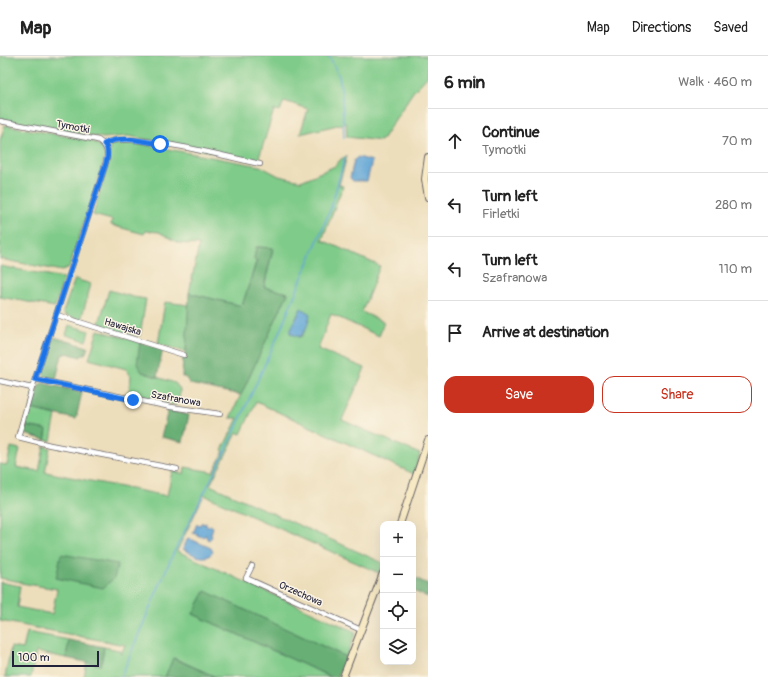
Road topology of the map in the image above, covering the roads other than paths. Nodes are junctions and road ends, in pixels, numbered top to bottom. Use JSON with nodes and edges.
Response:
{"nodes":[{"id":1,"x":0,"y":121,"type":"edge"},
{"id":2,"x":104,"y":144,"type":"junction"},
{"id":3,"x":428,"y":157,"type":"edge"},
{"id":4,"x":260,"y":164,"type":"dead end"},
{"id":5,"x":427,"y":179,"type":"edge"},
{"id":6,"x":428,"y":197,"type":"edge"},
{"id":7,"x":57,"y":314,"type":"junction"},
{"id":8,"x":184,"y":355,"type":"dead end"},
{"id":9,"x":35,"y":379,"type":"junction"},
{"id":10,"x":0,"y":382,"type":"edge"},
{"id":11,"x":32,"y":388,"type":"junction"},
{"id":12,"x":220,"y":414,"type":"dead end"},
{"id":13,"x":428,"y":440,"type":"edge"},
{"id":14,"x":177,"y":469,"type":"dead end"},
{"id":15,"x":401,"y":521,"type":"edge"},
{"id":16,"x":252,"y":566,"type":"dead end"},
{"id":17,"x":380,"y":582,"type":"edge"},
{"id":18,"x":361,"y":630,"type":"junction"},
{"id":19,"x":343,"y":677,"type":"edge"}],
"edges":[{"from":1,"to":2,"type":"street","name":"Tymotki"},
{"from":2,"to":4,"type":"street"},
{"from":2,"to":7,"type":"street"},
{"from":3,"to":5,"type":"street"},
{"from":5,"to":6,"type":"street"},
{"from":7,"to":8,"type":"street","name":"Hawajska"},
{"from":7,"to":9,"type":"street"},
{"from":9,"to":11,"type":"street"},
{"from":9,"to":12,"type":"street","name":"Szafranowa"},
{"from":10,"to":11,"type":"street"},
{"from":11,"to":14,"type":"street"},
{"from":13,"to":15,"type":"street"},
{"from":16,"to":18,"type":"street","name":"Orzechowa"},
{"from":17,"to":18,"type":"street"},
{"from":18,"to":19,"type":"street"}]}
